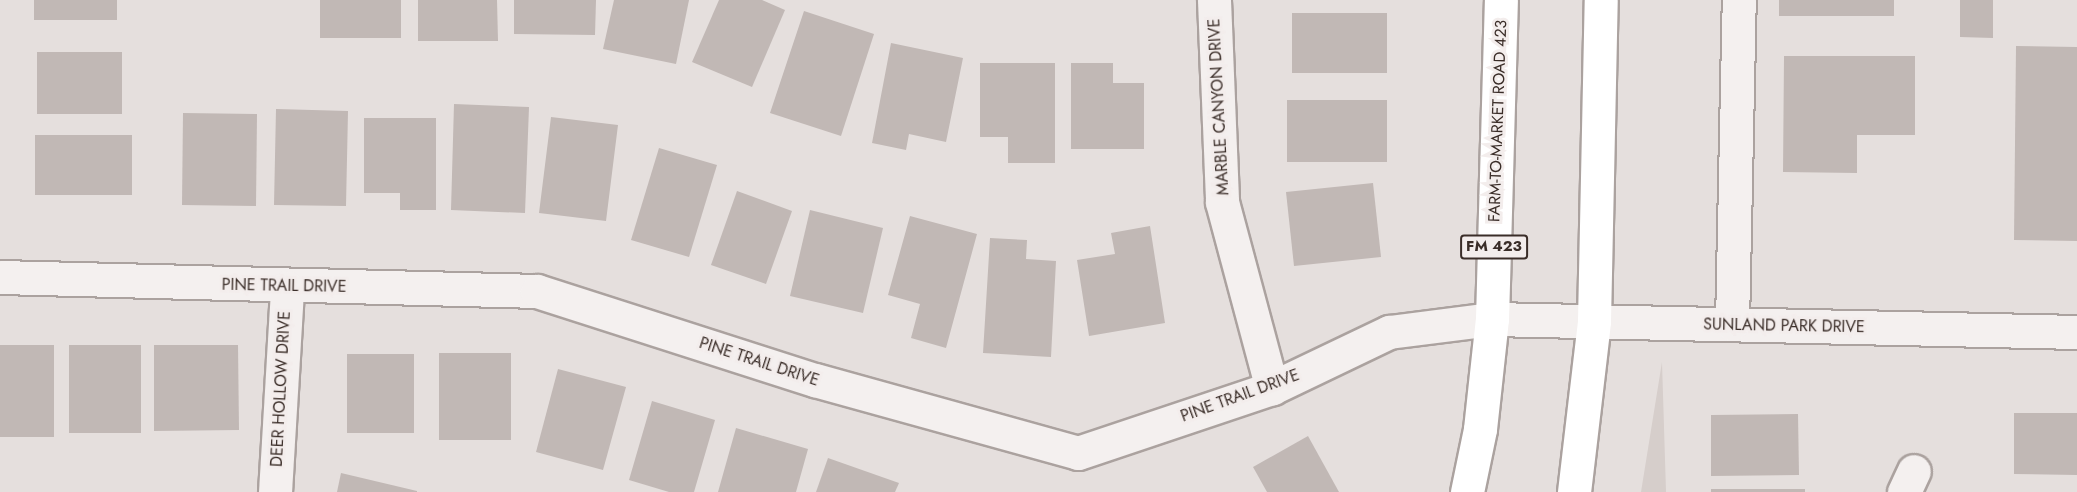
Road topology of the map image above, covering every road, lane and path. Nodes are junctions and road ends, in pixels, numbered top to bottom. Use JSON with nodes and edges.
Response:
{"nodes":[{"id":1,"x":1214,"y":0,"type":"edge"},
{"id":2,"x":1501,"y":0,"type":"edge"},
{"id":3,"x":1601,"y":0,"type":"edge"},
{"id":4,"x":1739,"y":0,"type":"edge"},
{"id":5,"x":0,"y":277,"type":"edge"},
{"id":6,"x":287,"y":286,"type":"junction"},
{"id":7,"x":1492,"y":319,"type":"junction"},
{"id":8,"x":1594,"y":321,"type":"junction"},
{"id":9,"x":1732,"y":324,"type":"junction"},
{"id":10,"x":2077,"y":332,"type":"edge"},
{"id":11,"x":1272,"y":388,"type":"junction"},
{"id":12,"x":274,"y":492,"type":"edge"},
{"id":13,"x":1467,"y":492,"type":"edge"},
{"id":14,"x":1574,"y":492,"type":"edge"}],
"edges":[{"from":1,"to":11,"type":"street","name":"MARBLE CANYON DRIVE"},
{"from":2,"to":7,"type":"main road","name":"FARM-TO-MARKET ROAD 423","number":"FM 423"},
{"from":3,"to":8,"type":"main road"},
{"from":4,"to":9,"type":"street"},
{"from":5,"to":6,"type":"street","name":"PINE TRAIL DRIVE"},
{"from":6,"to":11,"type":"street","name":"PINE TRAIL DRIVE"},
{"from":6,"to":12,"type":"street","name":"DEER HOLLOW DRIVE"},
{"from":7,"to":8,"type":"street","name":"SUNLAND PARK DRIVE"},
{"from":7,"to":11,"type":"street","name":"PINE TRAIL DRIVE"},
{"from":7,"to":13,"type":"main road","name":"FARM-TO-MARKET ROAD 423","number":"FM 423"},
{"from":8,"to":9,"type":"street","name":"SUNLAND PARK DRIVE"},
{"from":8,"to":14,"type":"main road"},
{"from":9,"to":10,"type":"street","name":"SUNLAND PARK DRIVE"}]}
